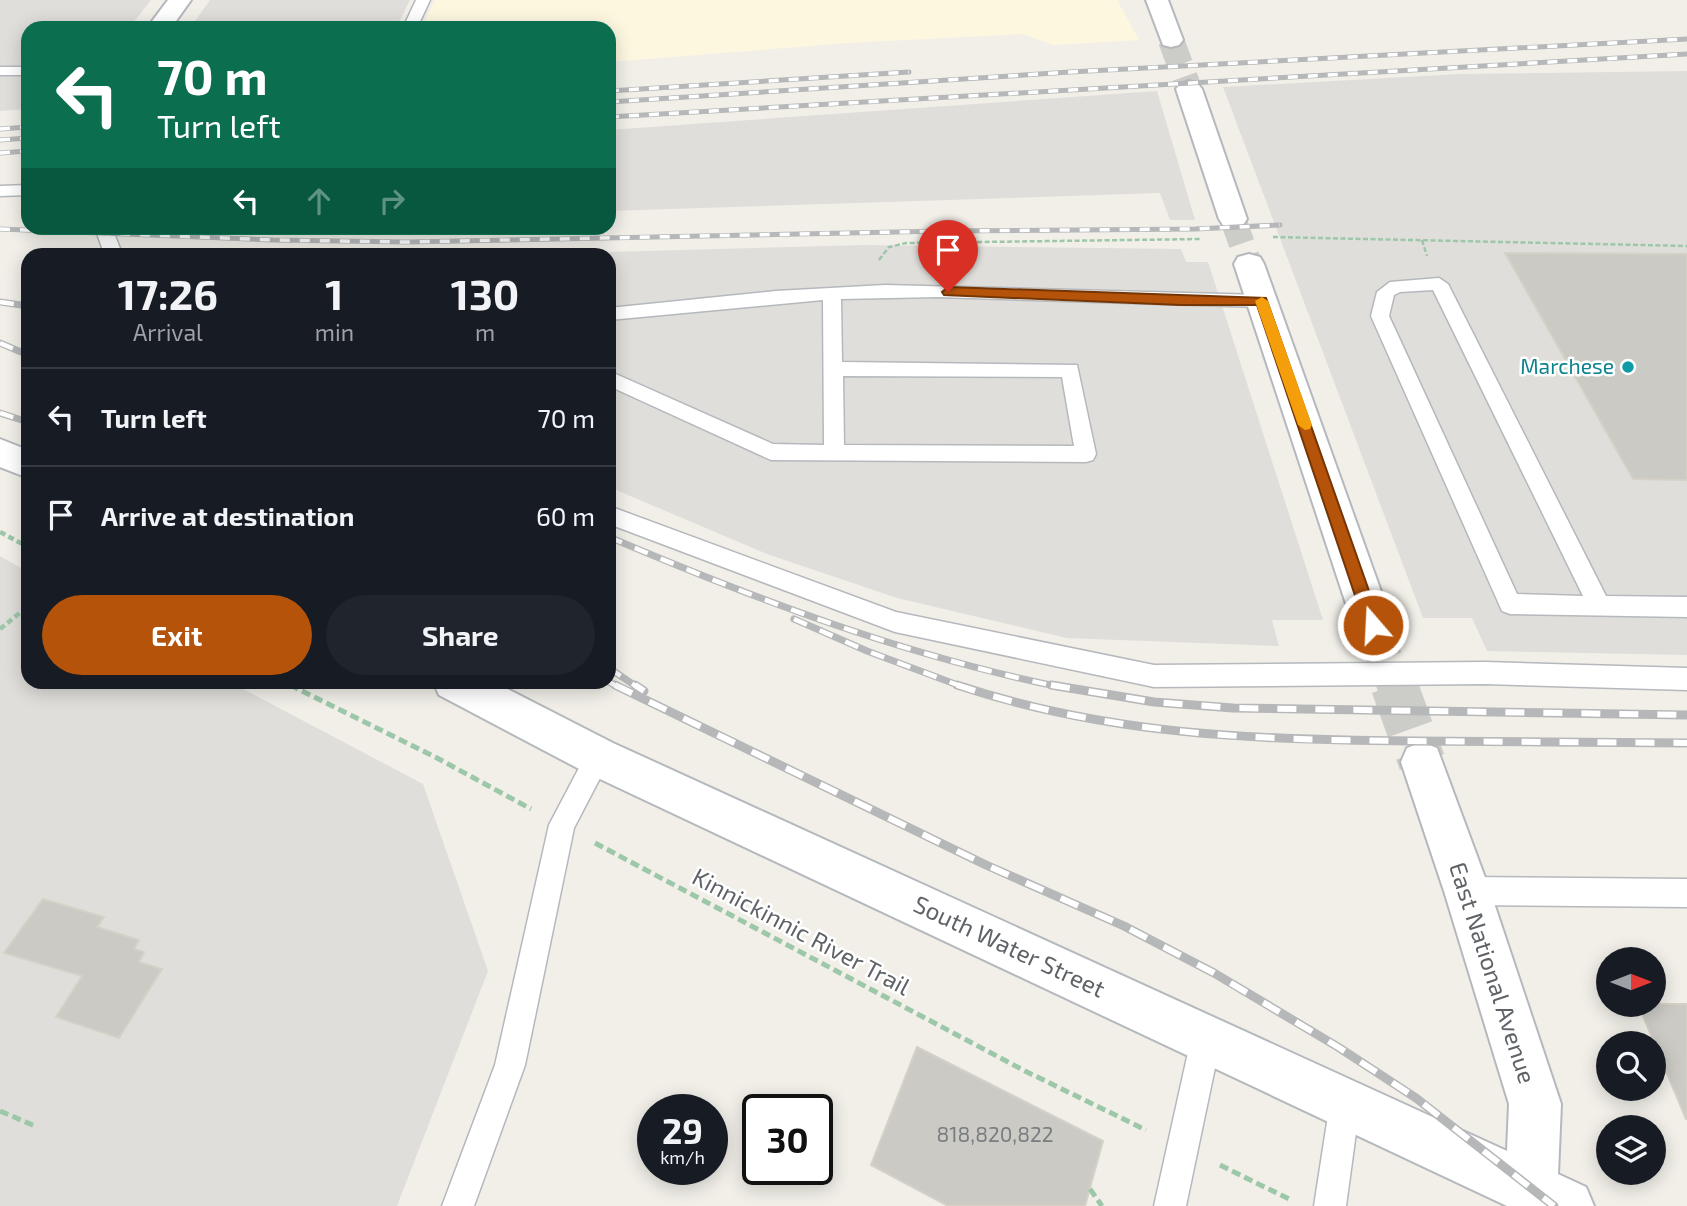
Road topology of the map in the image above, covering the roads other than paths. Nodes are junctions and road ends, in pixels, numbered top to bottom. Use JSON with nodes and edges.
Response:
{"nodes":[{"id":1,"x":180,"y":0,"type":"edge"},
{"id":2,"x":423,"y":0,"type":"edge"},
{"id":3,"x":1157,"y":0,"type":"edge"},
{"id":4,"x":164,"y":21,"type":"edge"},
{"id":5,"x":413,"y":21,"type":"edge"},
{"id":6,"x":1171,"y":40,"type":"tunnel mouth"},
{"id":7,"x":0,"y":71,"type":"edge"},
{"id":8,"x":21,"y":71,"type":"edge"},
{"id":9,"x":1189,"y":89,"type":"tunnel mouth"},
{"id":10,"x":21,"y":190,"type":"edge"},
{"id":11,"x":0,"y":191,"type":"edge"},
{"id":12,"x":1233,"y":219,"type":"tunnel mouth"},
{"id":13,"x":1249,"y":264,"type":"tunnel mouth"},
{"id":14,"x":832,"y":293,"type":"junction"},
{"id":15,"x":1262,"y":301,"type":"junction"},
{"id":16,"x":616,"y":313,"type":"edge"},
{"id":17,"x":833,"y":369,"type":"junction"},
{"id":18,"x":616,"y":381,"type":"edge"},
{"id":19,"x":0,"y":452,"type":"edge"},
{"id":20,"x":834,"y":453,"type":"junction"},
{"id":21,"x":21,"y":462,"type":"edge"},
{"id":22,"x":616,"y":517,"type":"edge"},
{"id":23,"x":1599,"y":604,"type":"junction"},
{"id":24,"x":1687,"y":607,"type":"edge"},
{"id":25,"x":1373,"y":625,"type":"tunnel mouth"},
{"id":26,"x":1687,"y":679,"type":"edge"},
{"id":27,"x":467,"y":689,"type":"edge"},
{"id":28,"x":598,"y":757,"type":"junction"},
{"id":29,"x":1422,"y":762,"type":"tunnel mouth"},
{"id":30,"x":1467,"y":891,"type":"junction"},
{"id":31,"x":1687,"y":893,"type":"edge"},
{"id":32,"x":1206,"y":1039,"type":"junction"},
{"id":33,"x":1345,"y":1103,"type":"junction"},
{"id":34,"x":1549,"y":1197,"type":"edge"},
{"id":35,"x":458,"y":1206,"type":"edge"},
{"id":36,"x":1170,"y":1206,"type":"edge"},
{"id":37,"x":1330,"y":1206,"type":"edge"}],
"edges":[{"from":1,"to":4,"type":"street"},
{"from":2,"to":5,"type":"lane"},
{"from":3,"to":6,"type":"street"},
{"from":7,"to":8,"type":"lane"},
{"from":9,"to":12,"type":"street"},
{"from":10,"to":11,"type":"lane"},
{"from":13,"to":15,"type":"street"},
{"from":14,"to":15,"type":"lane"},
{"from":14,"to":16,"type":"lane"},
{"from":14,"to":17,"type":"lane"},
{"from":15,"to":25,"type":"street"},
{"from":17,"to":20,"type":"lane"},
{"from":17,"to":20,"type":"lane"},
{"from":18,"to":20,"type":"lane"},
{"from":19,"to":21,"type":"street"},
{"from":22,"to":26,"type":"lane"},
{"from":23,"to":23,"type":"lane"},
{"from":23,"to":24,"type":"lane"},
{"from":27,"to":28,"type":"street","name":"South Water Street"},
{"from":28,"to":32,"type":"street","name":"South Water Street"},
{"from":28,"to":35,"type":"lane"},
{"from":29,"to":30,"type":"street","name":"East National Avenue"},
{"from":30,"to":31,"type":"lane"},
{"from":30,"to":34,"type":"street","name":"East National Avenue"},
{"from":32,"to":33,"type":"street","name":"South Water Street"},
{"from":32,"to":36,"type":"lane"},
{"from":33,"to":34,"type":"street","name":"South Water Street"},
{"from":33,"to":37,"type":"lane"}]}
